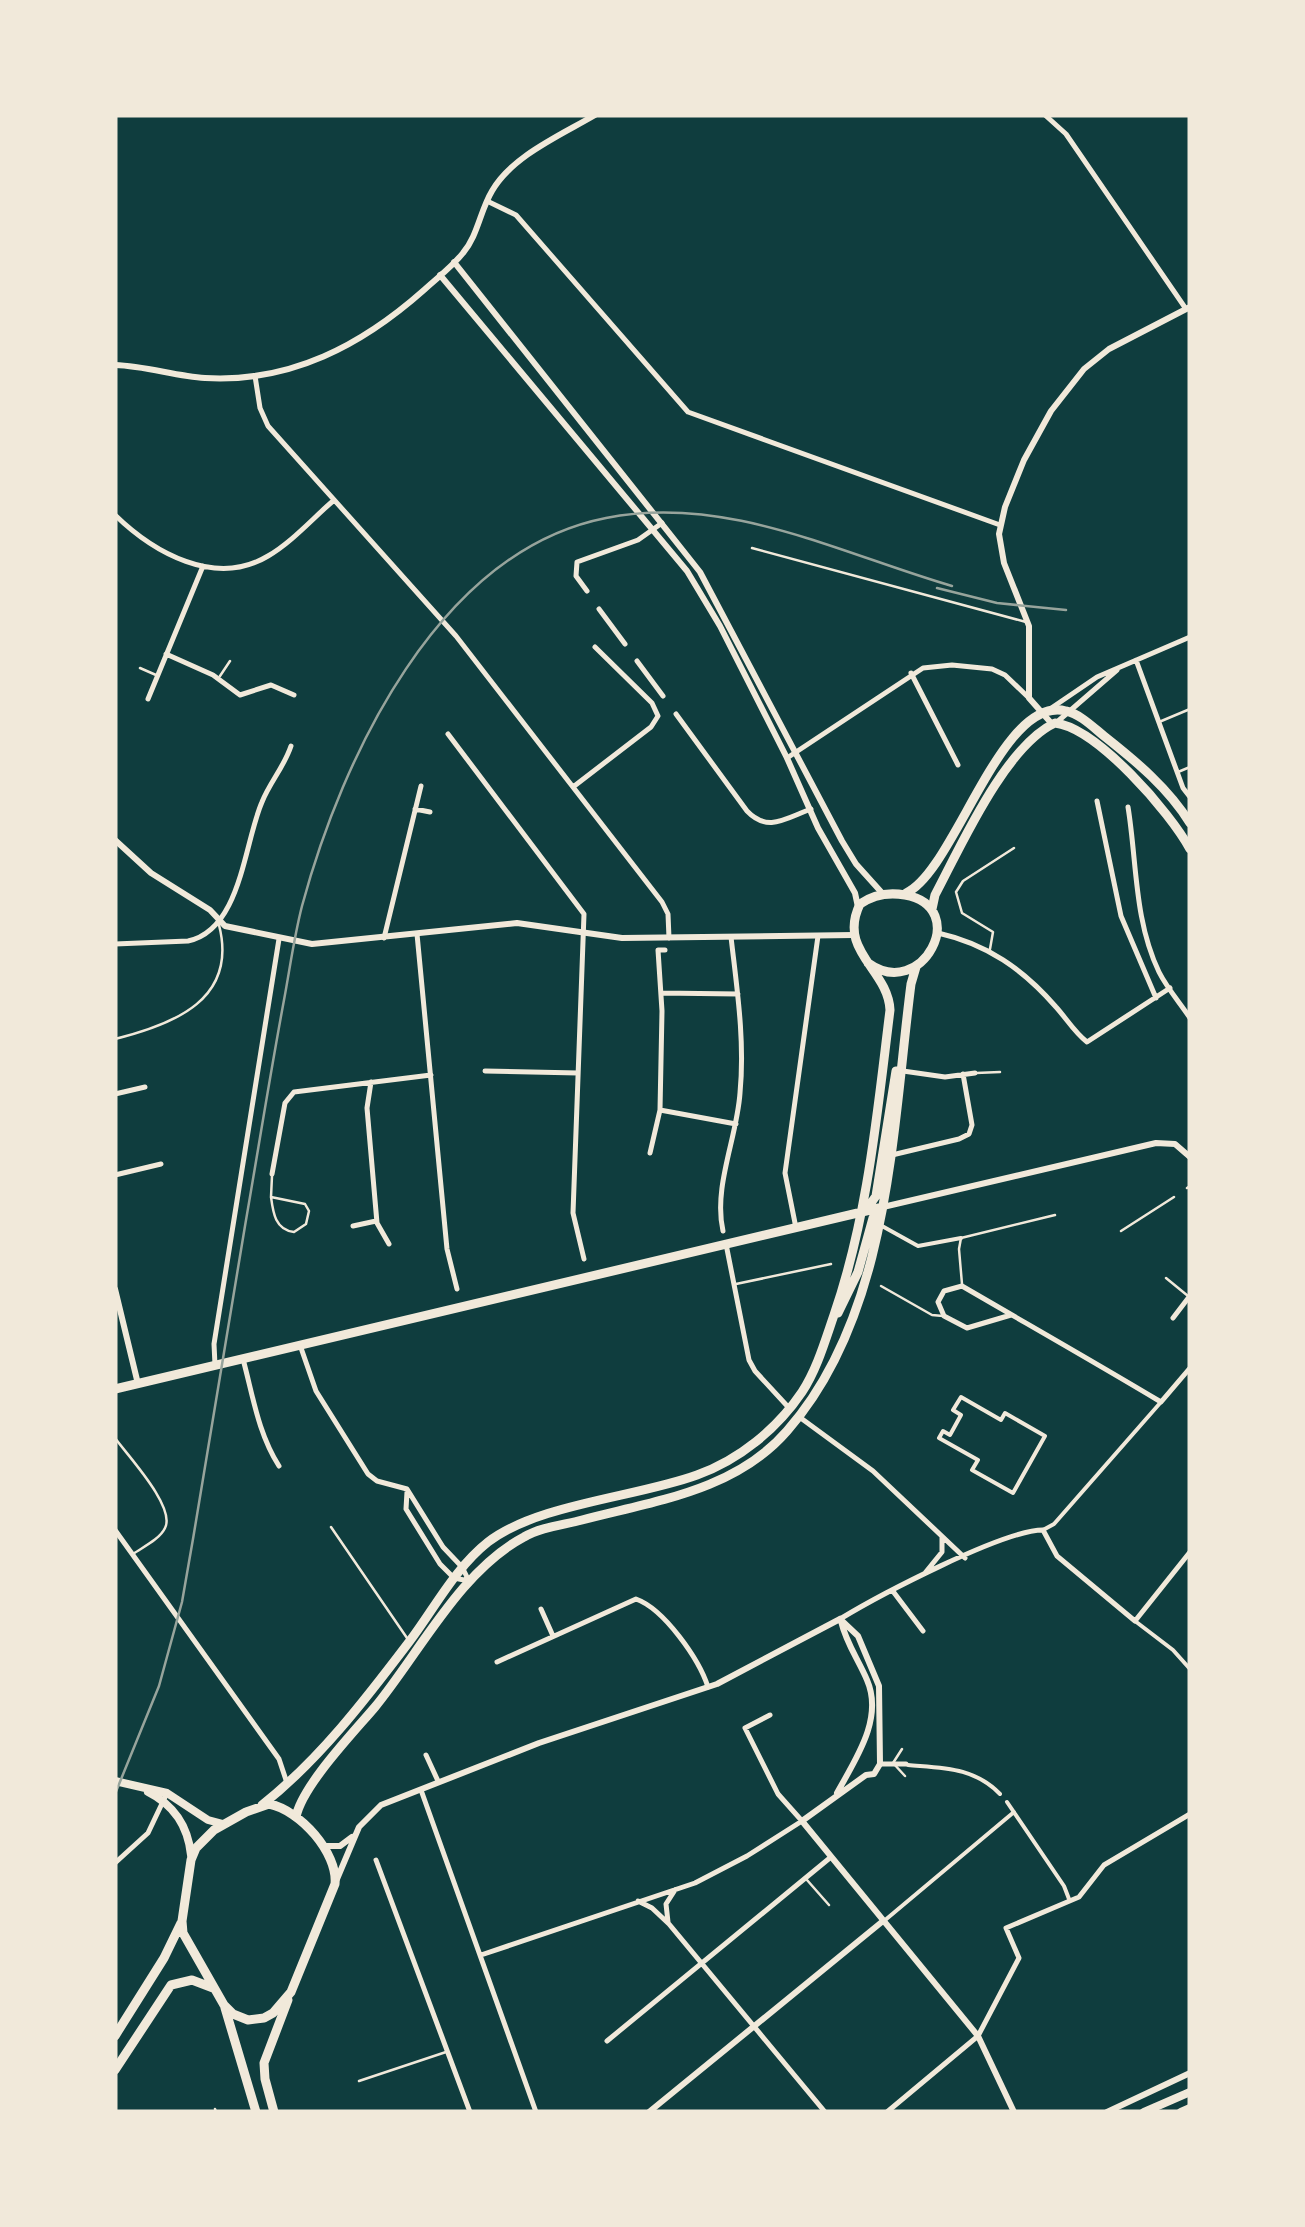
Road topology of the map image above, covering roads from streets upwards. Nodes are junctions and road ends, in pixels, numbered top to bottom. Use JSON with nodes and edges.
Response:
{"nodes":[{"id":1,"x":595,"y":115,"type":"edge"},
{"id":2,"x":1044,"y":115,"type":"edge"},
{"id":3,"x":487,"y":201,"type":"junction"},
{"id":4,"x":454,"y":262,"type":"junction"},
{"id":5,"x":440,"y":275,"type":"junction"},
{"id":6,"x":1188,"y":308,"type":"edge"},
{"id":7,"x":115,"y":365,"type":"edge"},
{"id":8,"x":254,"y":376,"type":"junction"},
{"id":9,"x":333,"y":501,"type":"junction"},
{"id":10,"x":115,"y":515,"type":"edge"},
{"id":11,"x":657,"y":524,"type":"junction"},
{"id":12,"x":1000,"y":525,"type":"junction"},
{"id":13,"x":203,"y":566,"type":"junction"},
{"id":14,"x":586,"y":591,"type":"dead end"},
{"id":15,"x":599,"y":608,"type":"dead end"},
{"id":16,"x":1190,"y":637,"type":"edge"},
{"id":17,"x":625,"y":644,"type":"dead end"},
{"id":18,"x":594,"y":647,"type":"dead end"},
{"id":19,"x":166,"y":654,"type":"junction"},
{"id":20,"x":1136,"y":660,"type":"junction"},
{"id":21,"x":637,"y":661,"type":"dead end"},
{"id":22,"x":1119,"y":668,"type":"junction"},
{"id":23,"x":911,"y":673,"type":"junction"},
{"id":24,"x":294,"y":696,"type":"dead end"},
{"id":25,"x":663,"y":696,"type":"dead end"},
{"id":26,"x":1029,"y":698,"type":"junction"},
{"id":27,"x":148,"y":699,"type":"dead end"},
{"id":28,"x":1069,"y":712,"type":"junction"},
{"id":29,"x":676,"y":714,"type":"dead end"},
{"id":30,"x":1043,"y":714,"type":"junction"},
{"id":31,"x":1053,"y":724,"type":"junction"},
{"id":32,"x":448,"y":734,"type":"dead end"},
{"id":33,"x":291,"y":746,"type":"dead end"},
{"id":34,"x":796,"y":753,"type":"junction"},
{"id":35,"x":787,"y":758,"type":"junction"},
{"id":36,"x":958,"y":764,"type":"dead end"},
{"id":37,"x":421,"y":786,"type":"dead end"},
{"id":38,"x":573,"y":787,"type":"junction"},
{"id":39,"x":1190,"y":797,"type":"edge"},
{"id":40,"x":1096,"y":801,"type":"dead end"},
{"id":41,"x":1128,"y":807,"type":"dead end"},
{"id":42,"x":415,"y":809,"type":"junction"},
{"id":43,"x":810,"y":809,"type":"junction"},
{"id":44,"x":430,"y":812,"type":"dead end"},
{"id":45,"x":1100,"y":821,"type":"junction"},
{"id":46,"x":1092,"y":823,"type":"dead end"},
{"id":47,"x":1190,"y":823,"type":"edge"},
{"id":48,"x":115,"y":840,"type":"edge"},
{"id":49,"x":1190,"y":849,"type":"edge"},
{"id":50,"x":883,"y":894,"type":"junction"},
{"id":51,"x":903,"y":894,"type":"junction"},
{"id":52,"x":858,"y":908,"type":"junction"},
{"id":53,"x":932,"y":909,"type":"junction"},
{"id":54,"x":218,"y":921,"type":"junction"},
{"id":55,"x":582,"y":932,"type":"junction"},
{"id":56,"x":417,"y":934,"type":"junction"},
{"id":57,"x":938,"y":934,"type":"junction"},
{"id":58,"x":818,"y":936,"type":"junction"},
{"id":59,"x":854,"y":936,"type":"junction"},
{"id":60,"x":731,"y":937,"type":"junction"},
{"id":61,"x":384,"y":938,"type":"junction"},
{"id":62,"x":669,"y":938,"type":"junction"},
{"id":63,"x":282,"y":939,"type":"junction"},
{"id":64,"x":115,"y":944,"type":"edge"},
{"id":65,"x":665,"y":950,"type":"dead end"},
{"id":66,"x":868,"y":963,"type":"junction"},
{"id":67,"x":917,"y":964,"type":"junction"},
{"id":68,"x":1170,"y":988,"type":"junction"},
{"id":69,"x":661,"y":992,"type":"junction"},
{"id":70,"x":738,"y":994,"type":"junction"},
{"id":71,"x":1156,"y":998,"type":"junction"},
{"id":72,"x":1190,"y":1018,"type":"edge"},
{"id":73,"x":904,"y":1042,"type":"junction"},
{"id":74,"x":485,"y":1071,"type":"dead end"},
{"id":75,"x":900,"y":1071,"type":"junction"},
{"id":76,"x":578,"y":1072,"type":"junction"},
{"id":77,"x":975,"y":1073,"type":"road end"},
{"id":78,"x":963,"y":1074,"type":"junction"},
{"id":79,"x":431,"y":1075,"type":"junction"},
{"id":80,"x":371,"y":1082,"type":"junction"},
{"id":81,"x":144,"y":1087,"type":"dead end"},
{"id":82,"x":115,"y":1094,"type":"edge"},
{"id":83,"x":660,"y":1110,"type":"junction"},
{"id":84,"x":736,"y":1124,"type":"junction"},
{"id":85,"x":650,"y":1153,"type":"dead end"},
{"id":86,"x":890,"y":1156,"type":"junction"},
{"id":87,"x":1190,"y":1157,"type":"edge"},
{"id":88,"x":161,"y":1164,"type":"dead end"},
{"id":89,"x":272,"y":1174,"type":"road end"},
{"id":90,"x":115,"y":1175,"type":"edge"},
{"id":91,"x":883,"y":1207,"type":"junction"},
{"id":92,"x":864,"y":1212,"type":"junction"},
{"id":93,"x":376,"y":1220,"type":"junction"},
{"id":94,"x":354,"y":1226,"type":"dead end"},
{"id":95,"x":880,"y":1226,"type":"junction"},
{"id":96,"x":796,"y":1228,"type":"junction"},
{"id":97,"x":723,"y":1231,"type":"dead end"},
{"id":98,"x":961,"y":1238,"type":"road end"},
{"id":99,"x":389,"y":1244,"type":"dead end"},
{"id":100,"x":726,"y":1244,"type":"junction"},
{"id":101,"x":584,"y":1259,"type":"dead end"},
{"id":102,"x":115,"y":1288,"type":"edge"},
{"id":103,"x":457,"y":1288,"type":"dead end"},
{"id":104,"x":1190,"y":1298,"type":"edge"},
{"id":105,"x":1011,"y":1314,"type":"junction"},
{"id":106,"x":1173,"y":1318,"type":"dead end"},
{"id":107,"x":830,"y":1327,"type":"junction"},
{"id":108,"x":300,"y":1345,"type":"junction"},
{"id":109,"x":241,"y":1360,"type":"junction"},
{"id":110,"x":215,"y":1366,"type":"junction"},
{"id":111,"x":1190,"y":1368,"type":"edge"},
{"id":112,"x":138,"y":1384,"type":"junction"},
{"id":113,"x":115,"y":1389,"type":"edge"},
{"id":114,"x":1162,"y":1402,"type":"junction"},
{"id":115,"x":790,"y":1408,"type":"junction"},
{"id":116,"x":799,"y":1416,"type":"junction"},
{"id":117,"x":939,"y":1438,"type":"joint"},
{"id":118,"x":280,"y":1466,"type":"dead end"},
{"id":119,"x":407,"y":1489,"type":"junction"},
{"id":120,"x":115,"y":1530,"type":"edge"},
{"id":121,"x":1043,"y":1530,"type":"junction"},
{"id":122,"x":942,"y":1538,"type":"junction"},
{"id":123,"x":1190,"y":1552,"type":"edge"},
{"id":124,"x":964,"y":1558,"type":"junction"},
{"id":125,"x":462,"y":1567,"type":"junction"},
{"id":126,"x":922,"y":1577,"type":"junction"},
{"id":127,"x":454,"y":1578,"type":"junction"},
{"id":128,"x":469,"y":1581,"type":"junction"},
{"id":129,"x":892,"y":1590,"type":"junction"},
{"id":130,"x":541,"y":1609,"type":"dead end"},
{"id":131,"x":840,"y":1620,"type":"junction"},
{"id":132,"x":1135,"y":1621,"type":"junction"},
{"id":133,"x":923,"y":1631,"type":"dead end"},
{"id":134,"x":553,"y":1636,"type":"junction"},
{"id":135,"x":497,"y":1662,"type":"dead end"},
{"id":136,"x":1190,"y":1669,"type":"edge"},
{"id":137,"x":708,"y":1687,"type":"junction"},
{"id":138,"x":770,"y":1716,"type":"dead end"},
{"id":139,"x":426,"y":1754,"type":"dead end"},
{"id":140,"x":858,"y":1756,"type":"junction"},
{"id":141,"x":879,"y":1761,"type":"junction"},
{"id":142,"x":906,"y":1764,"type":"joint"},
{"id":143,"x":866,"y":1775,"type":"junction"},
{"id":144,"x":115,"y":1780,"type":"edge"},
{"id":145,"x":438,"y":1781,"type":"junction"},
{"id":146,"x":287,"y":1786,"type":"junction"},
{"id":147,"x":420,"y":1788,"type":"junction"},
{"id":148,"x":1000,"y":1794,"type":"dead end"},
{"id":149,"x":836,"y":1796,"type":"junction"},
{"id":150,"x":166,"y":1797,"type":"junction"},
{"id":151,"x":1007,"y":1802,"type":"dead end"},
{"id":152,"x":262,"y":1805,"type":"junction"},
{"id":153,"x":1014,"y":1812,"type":"junction"},
{"id":154,"x":1190,"y":1814,"type":"edge"},
{"id":155,"x":296,"y":1817,"type":"junction"},
{"id":156,"x":802,"y":1821,"type":"junction"},
{"id":157,"x":223,"y":1824,"type":"junction"},
{"id":158,"x":354,"y":1836,"type":"junction"},
{"id":159,"x":320,"y":1846,"type":"junction"},
{"id":160,"x":831,"y":1858,"type":"junction"},
{"id":161,"x":191,"y":1860,"type":"junction"},
{"id":162,"x":376,"y":1860,"type":"dead end"},
{"id":163,"x":115,"y":1864,"type":"edge"},
{"id":164,"x":335,"y":1884,"type":"junction"},
{"id":165,"x":676,"y":1890,"type":"junction"},
{"id":166,"x":638,"y":1901,"type":"junction"},
{"id":167,"x":1070,"y":1901,"type":"junction"},
{"id":168,"x":182,"y":1921,"type":"junction"},
{"id":169,"x":884,"y":1922,"type":"junction"},
{"id":170,"x":669,"y":1924,"type":"junction"},
{"id":171,"x":481,"y":1955,"type":"junction"},
{"id":172,"x":702,"y":1964,"type":"junction"},
{"id":173,"x":216,"y":1989,"type":"junction"},
{"id":174,"x":290,"y":1992,"type":"junction"},
{"id":175,"x":224,"y":2005,"type":"junction"},
{"id":176,"x":755,"y":2026,"type":"junction"},
{"id":177,"x":115,"y":2036,"type":"edge"},
{"id":178,"x":978,"y":2036,"type":"junction"},
{"id":179,"x":607,"y":2041,"type":"dead end"},
{"id":180,"x":115,"y":2070,"type":"edge"},
{"id":181,"x":1190,"y":2073,"type":"edge"},
{"id":182,"x":1190,"y":2092,"type":"edge"},
{"id":183,"x":1190,"y":2108,"type":"edge"},
{"id":184,"x":256,"y":2112,"type":"edge"},
{"id":185,"x":274,"y":2112,"type":"edge"},
{"id":186,"x":470,"y":2112,"type":"edge"},
{"id":187,"x":536,"y":2112,"type":"edge"},
{"id":188,"x":650,"y":2112,"type":"edge"},
{"id":189,"x":825,"y":2112,"type":"edge"},
{"id":190,"x":887,"y":2112,"type":"edge"},
{"id":191,"x":1014,"y":2112,"type":"edge"},
{"id":192,"x":1107,"y":2112,"type":"edge"},
{"id":193,"x":1144,"y":2112,"type":"edge"},
{"id":194,"x":1181,"y":2112,"type":"edge"}],
"edges":[{"from":1,"to":3,"type":"street"},
{"from":2,"to":6,"type":"street"},
{"from":3,"to":4,"type":"street"},
{"from":3,"to":12,"type":"street"},
{"from":4,"to":5,"type":"street"},
{"from":4,"to":11,"type":"street"},
{"from":5,"to":8,"type":"street"},
{"from":5,"to":11,"type":"street"},
{"from":6,"to":12,"type":"street"},
{"from":7,"to":8,"type":"street"},
{"from":8,"to":9,"type":"street"},
{"from":9,"to":13,"type":"street"},
{"from":9,"to":38,"type":"street"},
{"from":10,"to":13,"type":"street"},
{"from":11,"to":14,"type":"street"},
{"from":11,"to":34,"type":"street"},
{"from":11,"to":35,"type":"street"},
{"from":12,"to":26,"type":"street"},
{"from":13,"to":19,"type":"street"},
{"from":15,"to":17,"type":"street"},
{"from":16,"to":20,"type":"street"},
{"from":18,"to":38,"type":"street"},
{"from":19,"to":24,"type":"street"},
{"from":19,"to":27,"type":"street"},
{"from":20,"to":22,"type":"street"},
{"from":20,"to":39,"type":"street"},
{"from":21,"to":25,"type":"street"},
{"from":22,"to":28,"type":"street"},
{"from":22,"to":30,"type":"street"},
{"from":23,"to":26,"type":"street"},
{"from":23,"to":34,"type":"street"},
{"from":23,"to":36,"type":"street"},
{"from":26,"to":30,"type":"street"},
{"from":28,"to":30,"type":"main road"},
{"from":28,"to":31,"type":"street"},
{"from":28,"to":47,"type":"main road"},
{"from":29,"to":43,"type":"street"},
{"from":30,"to":31,"type":"street"},
{"from":30,"to":51,"type":"main road"},
{"from":31,"to":49,"type":"main road"},
{"from":31,"to":53,"type":"main road"},
{"from":32,"to":55,"type":"street"},
{"from":33,"to":54,"type":"street"},
{"from":34,"to":35,"type":"street"},
{"from":34,"to":50,"type":"street"},
{"from":35,"to":43,"type":"street"},
{"from":37,"to":42,"type":"street"},
{"from":38,"to":62,"type":"street"},
{"from":40,"to":45,"type":"street"},
{"from":41,"to":68,"type":"street"},
{"from":42,"to":44,"type":"street"},
{"from":42,"to":61,"type":"street"},
{"from":43,"to":52,"type":"street"},
{"from":45,"to":46,"type":"street"},
{"from":45,"to":71,"type":"street"},
{"from":48,"to":54,"type":"street"},
{"from":50,"to":51,"type":"main road"},
{"from":50,"to":52,"type":"main road"},
{"from":51,"to":53,"type":"main road"},
{"from":52,"to":59,"type":"main road"},
{"from":53,"to":57,"type":"main road"},
{"from":54,"to":63,"type":"street"},
{"from":54,"to":64,"type":"street"},
{"from":55,"to":56,"type":"street"},
{"from":55,"to":62,"type":"street"},
{"from":55,"to":76,"type":"street"},
{"from":56,"to":61,"type":"street"},
{"from":56,"to":79,"type":"street"},
{"from":57,"to":67,"type":"main road"},
{"from":57,"to":71,"type":"street"},
{"from":58,"to":59,"type":"street"},
{"from":58,"to":60,"type":"street"},
{"from":58,"to":96,"type":"street"},
{"from":59,"to":66,"type":"main road"},
{"from":60,"to":62,"type":"street"},
{"from":60,"to":70,"type":"street"},
{"from":61,"to":63,"type":"street"},
{"from":63,"to":110,"type":"street"},
{"from":65,"to":69,"type":"street"},
{"from":66,"to":67,"type":"main road"},
{"from":66,"to":92,"type":"main road"},
{"from":67,"to":73,"type":"main road"},
{"from":68,"to":71,"type":"street"},
{"from":68,"to":72,"type":"street"},
{"from":69,"to":70,"type":"street"},
{"from":69,"to":83,"type":"street"},
{"from":70,"to":84,"type":"street"},
{"from":73,"to":75,"type":"main road"},
{"from":73,"to":92,"type":"main road"},
{"from":74,"to":76,"type":"street"},
{"from":75,"to":78,"type":"street"},
{"from":75,"to":86,"type":"main road"},
{"from":76,"to":101,"type":"street"},
{"from":77,"to":78,"type":"street"},
{"from":78,"to":86,"type":"street"},
{"from":79,"to":80,"type":"street"},
{"from":79,"to":103,"type":"street"},
{"from":80,"to":89,"type":"street"},
{"from":80,"to":93,"type":"street"},
{"from":81,"to":82,"type":"street"},
{"from":83,"to":84,"type":"street"},
{"from":83,"to":85,"type":"street"},
{"from":84,"to":97,"type":"street"},
{"from":86,"to":91,"type":"main road"},
{"from":87,"to":91,"type":"street"},
{"from":88,"to":90,"type":"street"},
{"from":91,"to":92,"type":"main road"},
{"from":91,"to":95,"type":"main road"},
{"from":91,"to":107,"type":"main road"},
{"from":92,"to":96,"type":"main road"},
{"from":92,"to":107,"type":"main road"},
{"from":93,"to":94,"type":"street"},
{"from":93,"to":99,"type":"street"},
{"from":95,"to":98,"type":"street"},
{"from":95,"to":116,"type":"main road"},
{"from":96,"to":100,"type":"main road"},
{"from":100,"to":108,"type":"main road"},
{"from":100,"to":115,"type":"street"},
{"from":102,"to":112,"type":"street"},
{"from":104,"to":106,"type":"street"},
{"from":105,"to":105,"type":"street"},
{"from":105,"to":114,"type":"street"},
{"from":107,"to":115,"type":"main road"},
{"from":108,"to":109,"type":"main road"},
{"from":108,"to":119,"type":"street"},
{"from":109,"to":110,"type":"main road"},
{"from":109,"to":118,"type":"street"},
{"from":110,"to":112,"type":"main road"},
{"from":111,"to":114,"type":"street"},
{"from":112,"to":113,"type":"main road"},
{"from":114,"to":121,"type":"street"},
{"from":115,"to":116,"type":"street"},
{"from":115,"to":125,"type":"main road"},
{"from":116,"to":122,"type":"street"},
{"from":116,"to":128,"type":"main road"},
{"from":117,"to":117,"type":"street"},
{"from":119,"to":125,"type":"street"},
{"from":119,"to":127,"type":"street"},
{"from":120,"to":146,"type":"street"},
{"from":121,"to":124,"type":"street"},
{"from":121,"to":132,"type":"street"},
{"from":122,"to":124,"type":"street"},
{"from":122,"to":126,"type":"street"},
{"from":123,"to":132,"type":"street"},
{"from":124,"to":126,"type":"street"},
{"from":125,"to":127,"type":"main road"},
{"from":125,"to":128,"type":"street"},
{"from":126,"to":129,"type":"street"},
{"from":127,"to":128,"type":"street"},
{"from":127,"to":146,"type":"main road"},
{"from":128,"to":155,"type":"main road"},
{"from":129,"to":131,"type":"street"},
{"from":129,"to":133,"type":"street"},
{"from":130,"to":134,"type":"street"},
{"from":131,"to":137,"type":"street"},
{"from":131,"to":140,"type":"street"},
{"from":131,"to":141,"type":"street"},
{"from":132,"to":136,"type":"street"},
{"from":134,"to":135,"type":"street"},
{"from":134,"to":137,"type":"street"},
{"from":137,"to":145,"type":"street"},
{"from":138,"to":156,"type":"street"},
{"from":139,"to":145,"type":"street"},
{"from":140,"to":141,"type":"street"},
{"from":140,"to":143,"type":"street"},
{"from":140,"to":149,"type":"street"},
{"from":141,"to":142,"type":"street"},
{"from":141,"to":143,"type":"street"},
{"from":142,"to":148,"type":"street"},
{"from":143,"to":149,"type":"street"},
{"from":144,"to":150,"type":"main road"},
{"from":145,"to":147,"type":"street"},
{"from":146,"to":152,"type":"main road"},
{"from":147,"to":158,"type":"street"},
{"from":147,"to":171,"type":"street"},
{"from":149,"to":156,"type":"street"},
{"from":150,"to":157,"type":"main road"},
{"from":150,"to":161,"type":"main road"},
{"from":150,"to":163,"type":"street"},
{"from":151,"to":153,"type":"street"},
{"from":152,"to":155,"type":"main road"},
{"from":152,"to":157,"type":"main road"},
{"from":153,"to":167,"type":"street"},
{"from":153,"to":169,"type":"street"},
{"from":154,"to":167,"type":"street"},
{"from":155,"to":159,"type":"main road"},
{"from":156,"to":160,"type":"street"},
{"from":156,"to":165,"type":"street"},
{"from":157,"to":161,"type":"main road"},
{"from":158,"to":159,"type":"street"},
{"from":158,"to":164,"type":"street"},
{"from":159,"to":164,"type":"main road"},
{"from":160,"to":169,"type":"street"},
{"from":160,"to":172,"type":"street"},
{"from":161,"to":168,"type":"main road"},
{"from":162,"to":186,"type":"street"},
{"from":164,"to":174,"type":"main road"},
{"from":165,"to":166,"type":"street"},
{"from":165,"to":170,"type":"street"},
{"from":166,"to":170,"type":"street"},
{"from":166,"to":171,"type":"street"},
{"from":167,"to":178,"type":"street"},
{"from":168,"to":173,"type":"main road"},
{"from":168,"to":177,"type":"main road"},
{"from":169,"to":176,"type":"street"},
{"from":169,"to":178,"type":"street"},
{"from":170,"to":172,"type":"street"},
{"from":171,"to":187,"type":"street"},
{"from":172,"to":176,"type":"street"},
{"from":172,"to":179,"type":"street"},
{"from":173,"to":175,"type":"main road"},
{"from":173,"to":180,"type":"main road"},
{"from":174,"to":175,"type":"main road"},
{"from":174,"to":185,"type":"main road"},
{"from":175,"to":184,"type":"main road"},
{"from":176,"to":188,"type":"street"},
{"from":176,"to":189,"type":"street"},
{"from":178,"to":190,"type":"street"},
{"from":178,"to":191,"type":"street"},
{"from":181,"to":192,"type":"street"},
{"from":182,"to":193,"type":"main road"},
{"from":183,"to":194,"type":"main road"}]}
